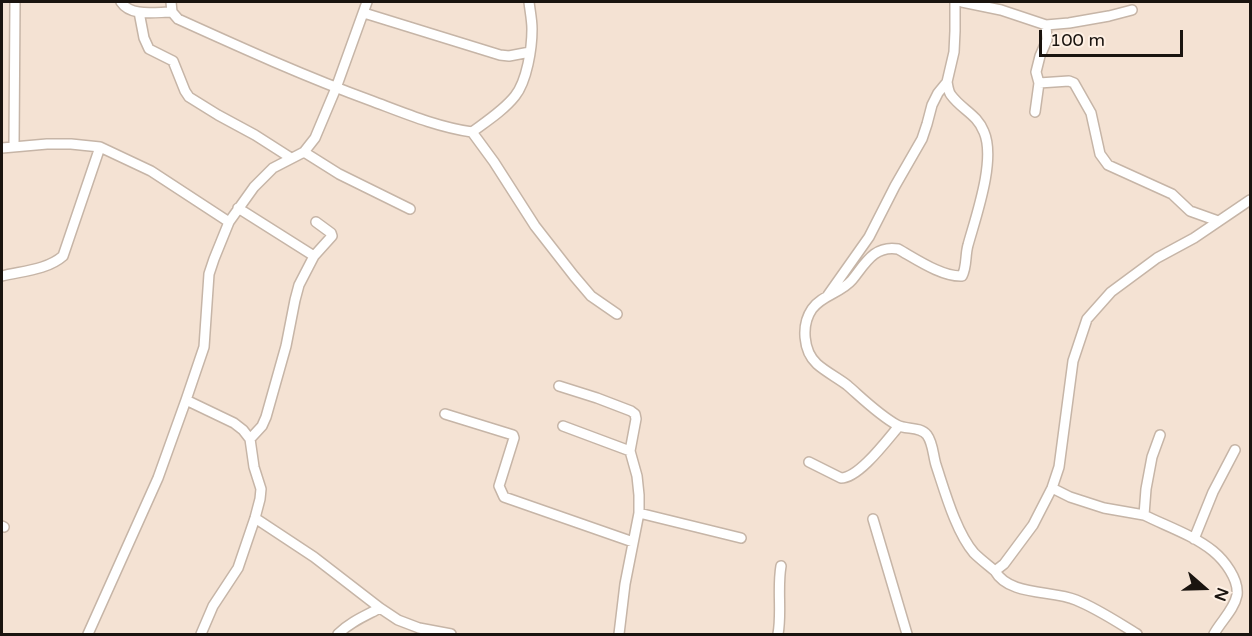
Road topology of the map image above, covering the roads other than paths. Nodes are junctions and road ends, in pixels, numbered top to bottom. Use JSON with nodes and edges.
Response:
{"nodes":[{"id":1,"x":15,"y":2,"type":"edge"},
{"id":2,"x":121,"y":2,"type":"edge"},
{"id":3,"x":171,"y":2,"type":"edge"},
{"id":4,"x":368,"y":2,"type":"edge"},
{"id":5,"x":529,"y":2,"type":"edge"},
{"id":6,"x":954,"y":2,"type":"edge"},
{"id":7,"x":962,"y":2,"type":"edge"},
{"id":8,"x":1132,"y":10,"type":"dead end"},
{"id":9,"x":140,"y":12,"type":"junction"},
{"id":10,"x":172,"y":12,"type":"junction"},
{"id":11,"x":364,"y":14,"type":"junction"},
{"id":12,"x":1046,"y":25,"type":"junction"},
{"id":13,"x":530,"y":52,"type":"junction"},
{"id":14,"x":946,"y":82,"type":"junction"},
{"id":15,"x":1039,"y":83,"type":"junction"},
{"id":16,"x":336,"y":88,"type":"junction"},
{"id":17,"x":1035,"y":112,"type":"dead end"},
{"id":18,"x":472,"y":132,"type":"junction"},
{"id":19,"x":14,"y":146,"type":"junction"},
{"id":20,"x":100,"y":147,"type":"junction"},
{"id":21,"x":2,"y":148,"type":"edge"},
{"id":22,"x":303,"y":152,"type":"junction"},
{"id":23,"x":291,"y":158,"type":"junction"},
{"id":24,"x":1251,"y":200,"type":"edge"},
{"id":25,"x":238,"y":208,"type":"junction"},
{"id":26,"x":410,"y":209,"type":"dead end"},
{"id":27,"x":1218,"y":220,"type":"junction"},
{"id":28,"x":229,"y":222,"type":"junction"},
{"id":29,"x":316,"y":222,"type":"dead end"},
{"id":30,"x":314,"y":256,"type":"junction"},
{"id":31,"x":2,"y":276,"type":"edge"},
{"id":32,"x":828,"y":295,"type":"junction"},
{"id":33,"x":617,"y":314,"type":"dead end"},
{"id":34,"x":559,"y":386,"type":"dead end"},
{"id":35,"x":186,"y":400,"type":"junction"},
{"id":36,"x":445,"y":414,"type":"dead end"},
{"id":37,"x":563,"y":426,"type":"dead end"},
{"id":38,"x":899,"y":426,"type":"junction"},
{"id":39,"x":1160,"y":435,"type":"dead end"},
{"id":40,"x":250,"y":440,"type":"junction"},
{"id":41,"x":1235,"y":450,"type":"dead end"},
{"id":42,"x":630,"y":451,"type":"junction"},
{"id":43,"x":809,"y":462,"type":"dead end"},
{"id":44,"x":1052,"y":488,"type":"junction"},
{"id":45,"x":639,"y":513,"type":"junction"},
{"id":46,"x":1144,"y":514,"type":"junction"},
{"id":47,"x":255,"y":518,"type":"junction"},
{"id":48,"x":873,"y":519,"type":"dead end"},
{"id":49,"x":741,"y":538,"type":"dead end"},
{"id":50,"x":1194,"y":539,"type":"junction"},
{"id":51,"x":633,"y":542,"type":"junction"},
{"id":52,"x":781,"y":566,"type":"dead end"},
{"id":53,"x":995,"y":571,"type":"junction"},
{"id":54,"x":380,"y":608,"type":"junction"},
{"id":55,"x":88,"y":634,"type":"edge"},
{"id":56,"x":201,"y":634,"type":"edge"},
{"id":57,"x":338,"y":634,"type":"edge"},
{"id":58,"x":451,"y":634,"type":"edge"},
{"id":59,"x":619,"y":634,"type":"edge"},
{"id":60,"x":778,"y":634,"type":"edge"},
{"id":61,"x":907,"y":634,"type":"edge"},
{"id":62,"x":1137,"y":634,"type":"edge"},
{"id":63,"x":1214,"y":634,"type":"edge"}],
"edges":[{"from":1,"to":19,"type":"street"},
{"from":2,"to":9,"type":"street"},
{"from":3,"to":10,"type":"street"},
{"from":4,"to":11,"type":"street"},
{"from":5,"to":13,"type":"street"},
{"from":6,"to":14,"type":"street"},
{"from":7,"to":12,"type":"street"},
{"from":8,"to":12,"type":"street"},
{"from":9,"to":10,"type":"street"},
{"from":9,"to":23,"type":"street"},
{"from":10,"to":16,"type":"street"},
{"from":11,"to":13,"type":"street"},
{"from":11,"to":16,"type":"street"},
{"from":12,"to":15,"type":"street"},
{"from":13,"to":18,"type":"street"},
{"from":14,"to":32,"type":"street"},
{"from":14,"to":32,"type":"street"},
{"from":15,"to":17,"type":"street"},
{"from":15,"to":27,"type":"street"},
{"from":16,"to":18,"type":"street"},
{"from":16,"to":22,"type":"street"},
{"from":18,"to":33,"type":"street"},
{"from":19,"to":20,"type":"street"},
{"from":19,"to":21,"type":"street"},
{"from":20,"to":28,"type":"street"},
{"from":20,"to":31,"type":"street"},
{"from":22,"to":23,"type":"street"},
{"from":22,"to":26,"type":"street"},
{"from":23,"to":25,"type":"street"},
{"from":24,"to":27,"type":"street"},
{"from":25,"to":28,"type":"street"},
{"from":25,"to":30,"type":"street"},
{"from":27,"to":44,"type":"street"},
{"from":28,"to":35,"type":"street"},
{"from":29,"to":30,"type":"street"},
{"from":30,"to":40,"type":"street"},
{"from":32,"to":38,"type":"street"},
{"from":34,"to":42,"type":"street"},
{"from":35,"to":40,"type":"street"},
{"from":35,"to":55,"type":"street"},
{"from":36,"to":51,"type":"street"},
{"from":37,"to":42,"type":"street"},
{"from":38,"to":43,"type":"street"},
{"from":38,"to":53,"type":"street"},
{"from":39,"to":46,"type":"street"},
{"from":40,"to":47,"type":"street"},
{"from":41,"to":50,"type":"street"},
{"from":42,"to":45,"type":"street"},
{"from":44,"to":46,"type":"street"},
{"from":44,"to":53,"type":"street"},
{"from":45,"to":49,"type":"street"},
{"from":45,"to":51,"type":"street"},
{"from":46,"to":50,"type":"street"},
{"from":47,"to":54,"type":"street"},
{"from":47,"to":56,"type":"street"},
{"from":48,"to":61,"type":"street"},
{"from":50,"to":63,"type":"street"},
{"from":51,"to":59,"type":"street"},
{"from":52,"to":60,"type":"street"},
{"from":53,"to":62,"type":"street"},
{"from":54,"to":57,"type":"street"},
{"from":54,"to":58,"type":"street"}]}
